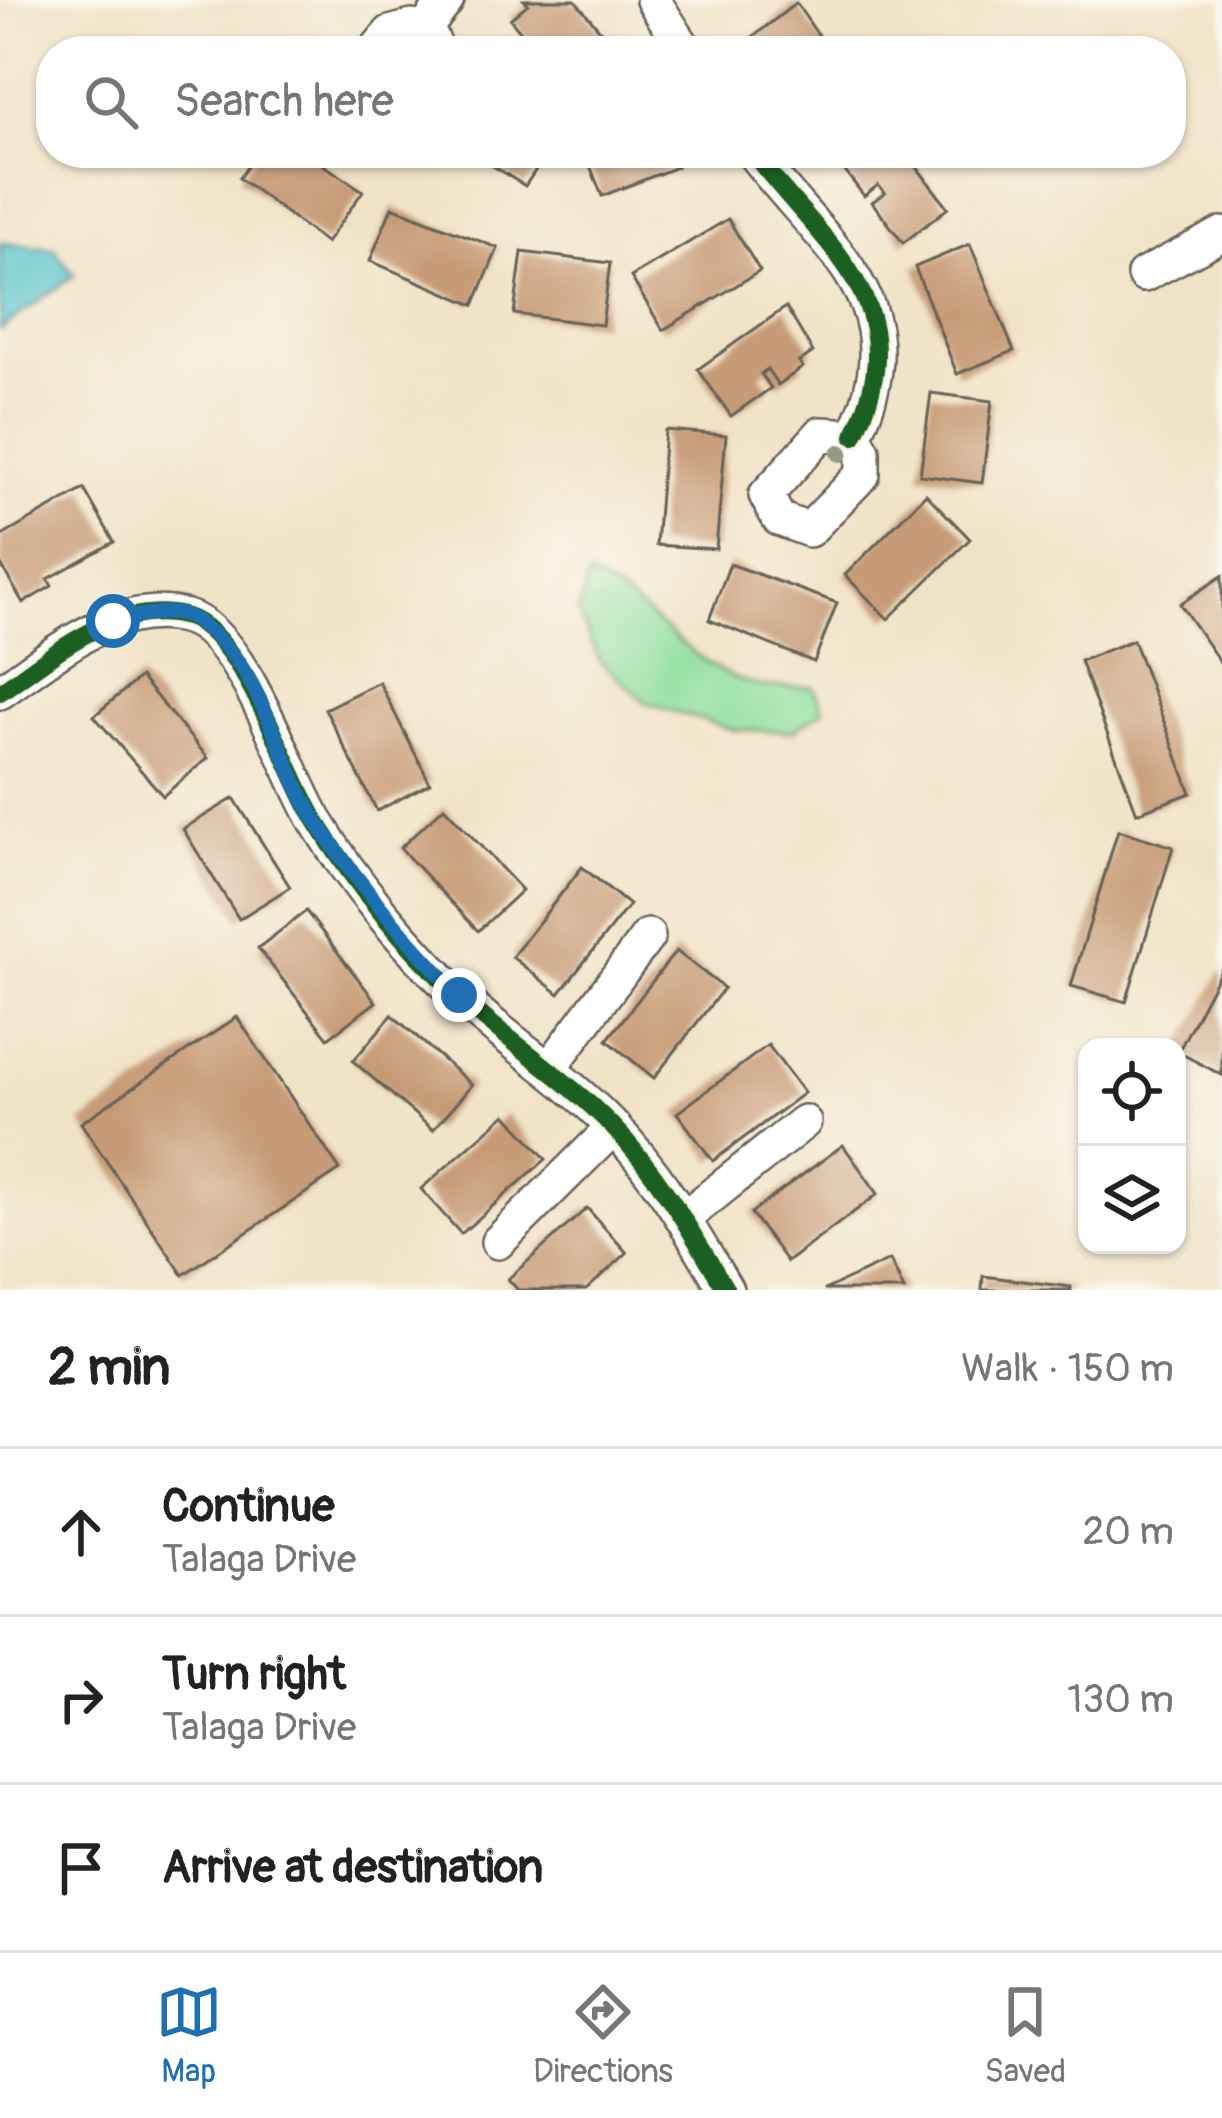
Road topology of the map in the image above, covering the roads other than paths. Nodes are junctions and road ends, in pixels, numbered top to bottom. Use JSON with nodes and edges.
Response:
{"nodes":[{"id":1,"x":447,"y":0,"type":"edge"},
{"id":2,"x":653,"y":0,"type":"edge"},
{"id":3,"x":391,"y":36,"type":"edge"},
{"id":4,"x":418,"y":36,"type":"edge"},
{"id":5,"x":432,"y":36,"type":"edge"},
{"id":6,"x":676,"y":36,"type":"edge"},
{"id":7,"x":765,"y":168,"type":"edge"},
{"id":8,"x":1222,"y":234,"type":"edge"},
{"id":9,"x":1144,"y":275,"type":"dead end"},
{"id":10,"x":854,"y":436,"type":"dead end"},
{"id":11,"x":0,"y":692,"type":"edge"},
{"id":12,"x":648,"y":936,"type":"dead end"},
{"id":13,"x":549,"y":1069,"type":"junction"},
{"id":14,"x":804,"y":1121,"type":"dead end"},
{"id":15,"x":614,"y":1127,"type":"junction"},
{"id":16,"x":684,"y":1218,"type":"junction"},
{"id":17,"x":498,"y":1242,"type":"dead end"},
{"id":18,"x":726,"y":1290,"type":"edge"}],
"edges":[{"from":1,"to":5,"type":"street"},
{"from":2,"to":6,"type":"street"},
{"from":3,"to":4,"type":"street"},
{"from":7,"to":10,"type":"street"},
{"from":8,"to":9,"type":"street"},
{"from":11,"to":13,"type":"street"},
{"from":12,"to":13,"type":"street"},
{"from":13,"to":15,"type":"street"},
{"from":14,"to":16,"type":"street"},
{"from":15,"to":16,"type":"street"},
{"from":15,"to":17,"type":"street"},
{"from":16,"to":18,"type":"street"}]}
